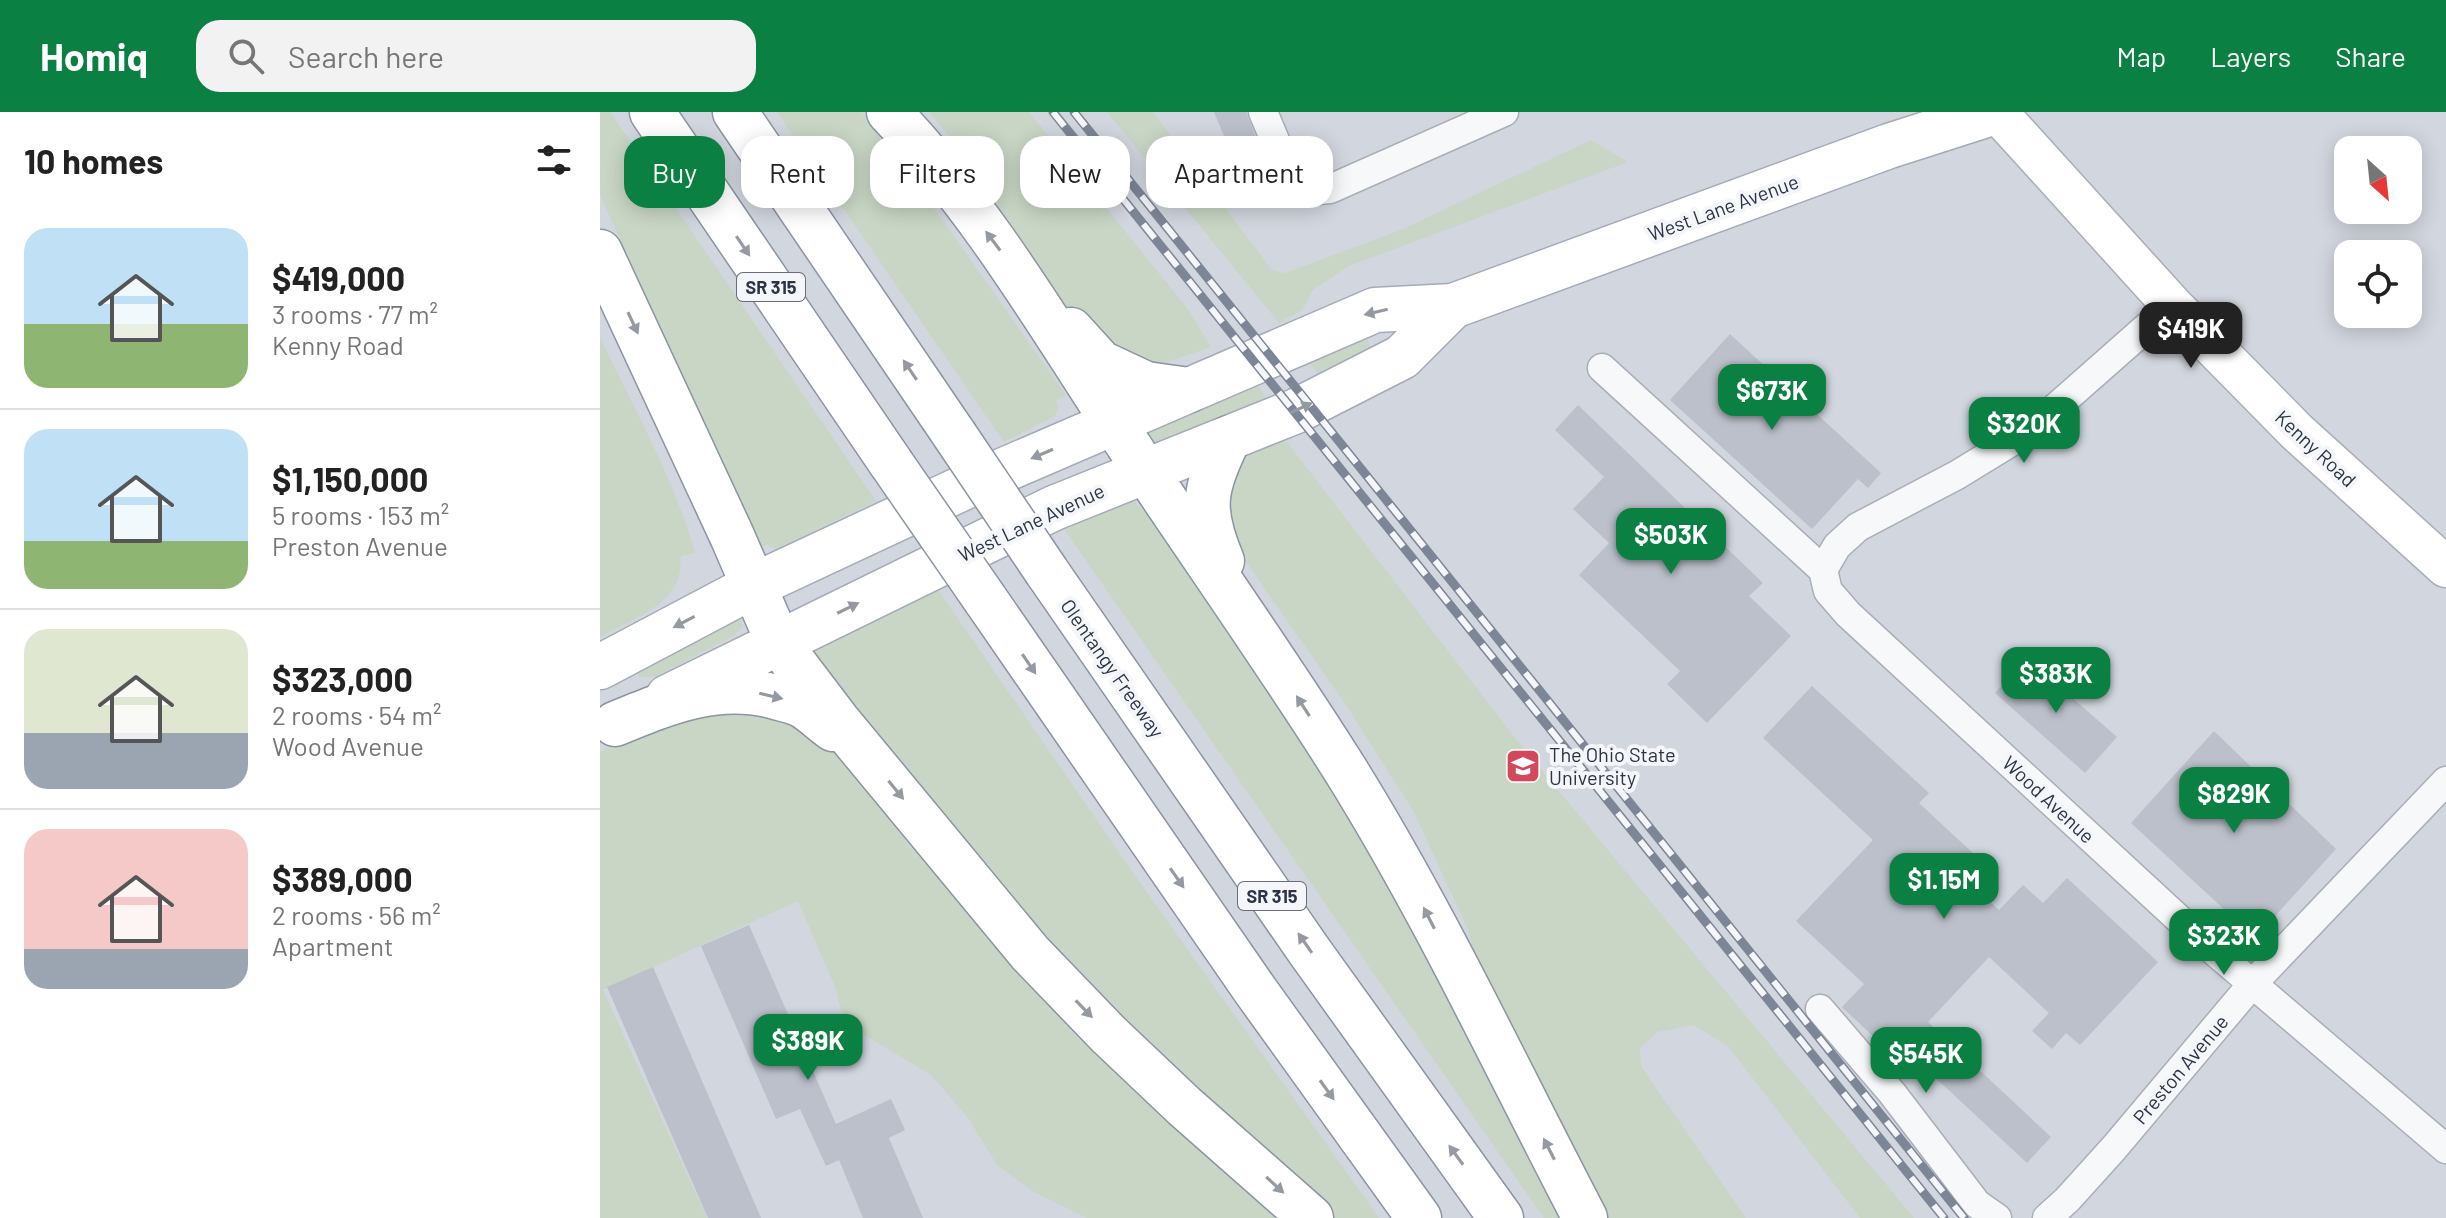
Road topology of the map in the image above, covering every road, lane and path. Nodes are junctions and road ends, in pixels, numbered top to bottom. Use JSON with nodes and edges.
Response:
{"nodes":[{"id":1,"x":652,"y":112,"type":"edge"},
{"id":2,"x":735,"y":112,"type":"edge"},
{"id":3,"x":889,"y":112,"type":"edge"},
{"id":4,"x":1263,"y":112,"type":"edge"},
{"id":5,"x":1504,"y":112,"type":"edge"},
{"id":6,"x":1996,"y":112,"type":"edge"},
{"id":7,"x":600,"y":252,"type":"edge"},
{"id":8,"x":1021,"y":278,"type":"junction"},
{"id":9,"x":2172,"y":305,"type":"junction"},
{"id":10,"x":1453,"y":306,"type":"junction"},
{"id":11,"x":1602,"y":368,"type":"dead end"},
{"id":12,"x":1189,"y":390,"type":"junction"},
{"id":13,"x":1114,"y":423,"type":"junction"},
{"id":14,"x":1229,"y":438,"type":"junction"},
{"id":15,"x":1145,"y":472,"type":"junction"},
{"id":16,"x":2446,"y":567,"type":"edge"},
{"id":17,"x":1823,"y":570,"type":"junction"},
{"id":18,"x":753,"y":586,"type":"junction"},
{"id":19,"x":1250,"y":626,"type":"junction"},
{"id":20,"x":778,"y":642,"type":"junction"},
{"id":21,"x":600,"y":667,"type":"edge"},
{"id":22,"x":607,"y":728,"type":"edge"},
{"id":23,"x":869,"y":757,"type":"junction"},
{"id":24,"x":2446,"y":781,"type":"edge"},
{"id":25,"x":2253,"y":983,"type":"junction"},
{"id":26,"x":1820,"y":1009,"type":"dead end"},
{"id":27,"x":2446,"y":1149,"type":"edge"},
{"id":28,"x":1311,"y":1218,"type":"edge"},
{"id":29,"x":1419,"y":1218,"type":"edge"},
{"id":30,"x":1501,"y":1218,"type":"edge"},
{"id":31,"x":1585,"y":1218,"type":"edge"},
{"id":32,"x":1997,"y":1218,"type":"edge"},
{"id":33,"x":2047,"y":1218,"type":"edge"}],
"edges":[{"from":1,"to":29,"type":"main road","number":"SR 315","one_way":true,"bridge":true},
{"from":30,"to":2,"type":"main road","name":"Olentangy Freeway","number":"SR 315","one_way":true,"bridge":true},
{"from":8,"to":3,"type":"main road","one_way":true},
{"from":4,"to":5,"type":"street"},
{"from":6,"to":9,"type":"main road","name":"Kenny Road"},
{"from":6,"to":10,"type":"main road","name":"West Lane Avenue"},
{"from":7,"to":18,"type":"main road","one_way":true},
{"from":8,"to":12,"type":"main road"},
{"from":8,"to":13,"type":"main road"},
{"from":9,"to":16,"type":"main road","name":"Kenny Road"},
{"from":9,"to":17,"type":"street"},
{"from":10,"to":12,"type":"main road","name":"West Lane Avenue","one_way":true},
{"from":14,"to":10,"type":"main road","name":"West Lane Avenue","one_way":true},
{"from":11,"to":17,"type":"street","name":"Wood Avenue"},
{"from":12,"to":13,"type":"main road","name":"West Lane Avenue"},
{"from":13,"to":15,"type":"main road"},
{"from":13,"to":18,"type":"main road","name":"West Lane Avenue","one_way":true},
{"from":14,"to":15,"type":"main road","name":"West Lane Avenue"},
{"from":14,"to":19,"type":"main road"},
{"from":15,"to":19,"type":"main road"},
{"from":20,"to":15,"type":"main road","name":"West Lane Avenue","one_way":true},
{"from":17,"to":25,"type":"street","name":"Wood Avenue"},
{"from":18,"to":20,"type":"main road"},
{"from":18,"to":21,"type":"main road","name":"West Lane Avenue","one_way":true},
{"from":31,"to":19,"type":"main road","one_way":true},
{"from":20,"to":22,"type":"main road","name":"West Lane Avenue"},
{"from":20,"to":23,"type":"main road"},
{"from":22,"to":23,"type":"main road","one_way":true},
{"from":23,"to":28,"type":"main road","one_way":true},
{"from":24,"to":25,"type":"street","name":"Preston Avenue"},
{"from":25,"to":27,"type":"street","name":"Wood Avenue"},
{"from":25,"to":33,"type":"street","name":"Preston Avenue"},
{"from":26,"to":32,"type":"street"}]}
